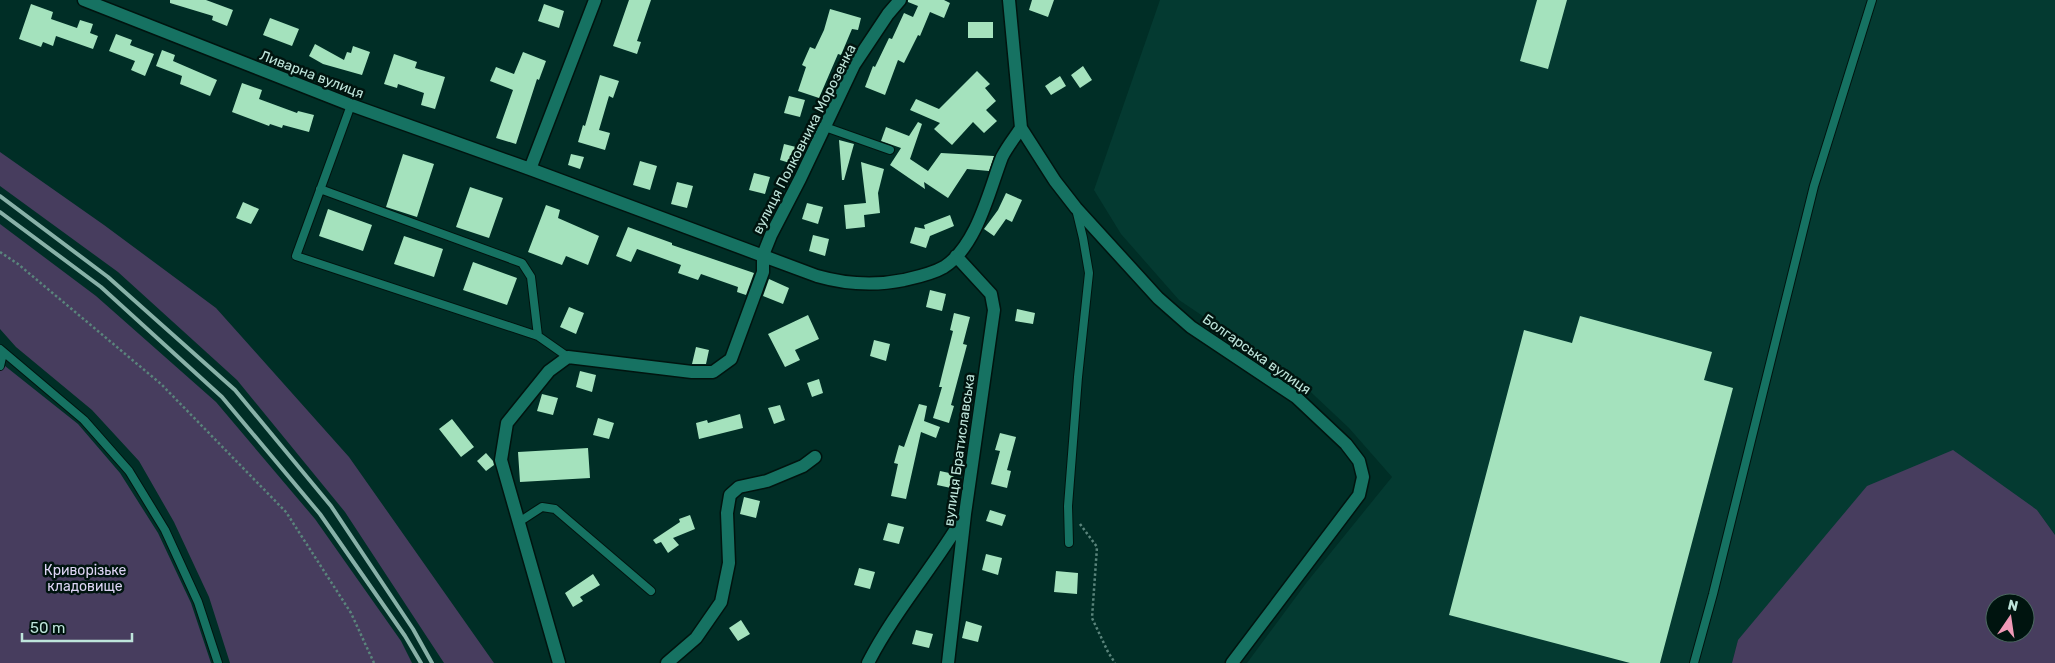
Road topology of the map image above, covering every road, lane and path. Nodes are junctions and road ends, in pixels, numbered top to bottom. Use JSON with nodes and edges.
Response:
{"nodes":[{"id":1,"x":84,"y":0,"type":"edge"},
{"id":2,"x":595,"y":0,"type":"edge"},
{"id":3,"x":900,"y":0,"type":"edge"},
{"id":4,"x":1009,"y":0,"type":"edge"},
{"id":5,"x":1872,"y":0,"type":"edge"},
{"id":6,"x":351,"y":105,"type":"junction"},
{"id":7,"x":825,"y":127,"type":"junction"},
{"id":8,"x":1021,"y":128,"type":"junction"},
{"id":9,"x":890,"y":150,"type":"dead end"},
{"id":10,"x":530,"y":169,"type":"junction"},
{"id":11,"x":320,"y":189,"type":"junction"},
{"id":12,"x":1076,"y":208,"type":"junction"},
{"id":13,"x":0,"y":252,"type":"edge"},
{"id":14,"x":763,"y":255,"type":"junction"},
{"id":15,"x":956,"y":256,"type":"junction"},
{"id":16,"x":538,"y":336,"type":"junction"},
{"id":17,"x":2,"y":351,"type":"edge"},
{"id":18,"x":568,"y":357,"type":"junction"},
{"id":19,"x":0,"y":366,"type":"edge"},
{"id":20,"x":815,"y":457,"type":"dead end"},
{"id":21,"x":1068,"y":506,"type":"junction"},
{"id":22,"x":965,"y":514,"type":"junction"},
{"id":23,"x":519,"y":522,"type":"junction"},
{"id":24,"x":1069,"y":543,"type":"dead end"},
{"id":25,"x":651,"y":591,"type":"dead end"},
{"id":26,"x":218,"y":663,"type":"edge"},
{"id":27,"x":374,"y":663,"type":"edge"},
{"id":28,"x":559,"y":663,"type":"edge"},
{"id":29,"x":667,"y":663,"type":"edge"},
{"id":30,"x":868,"y":663,"type":"edge"},
{"id":31,"x":948,"y":663,"type":"edge"},
{"id":32,"x":1115,"y":663,"type":"edge"},
{"id":33,"x":1232,"y":663,"type":"edge"},
{"id":34,"x":1694,"y":663,"type":"edge"}],
"edges":[{"from":1,"to":6,"type":"street","name":"Ливарна вулиця"},
{"from":2,"to":10,"type":"street"},
{"from":3,"to":7,"type":"street","name":"вулиця Полковника Морозенка"},
{"from":4,"to":8,"type":"street"},
{"from":5,"to":34,"type":"lane"},
{"from":6,"to":10,"type":"street","name":"Ливарна вулиця"},
{"from":6,"to":11,"type":"lane"},
{"from":7,"to":9,"type":"lane"},
{"from":7,"to":14,"type":"street","name":"вулиця Полковника Морозенка"},
{"from":8,"to":12,"type":"street","name":"Болгарська вулиця"},
{"from":8,"to":15,"type":"street","name":"Ливарна вулиця"},
{"from":10,"to":14,"type":"street","name":"Ливарна вулиця"},
{"from":11,"to":16,"type":"lane"},
{"from":11,"to":16,"type":"lane"},
{"from":12,"to":21,"type":"lane"},
{"from":12,"to":33,"type":"street","name":"Болгарська вулиця"},
{"from":13,"to":27,"type":"path"},
{"from":14,"to":15,"type":"street","name":"Ливарна вулиця"},
{"from":14,"to":18,"type":"street","name":"вулиця Полковника Морозенка"},
{"from":15,"to":22,"type":"street","name":"вулиця Братиславська"},
{"from":16,"to":18,"type":"lane"},
{"from":17,"to":19,"type":"lane"},
{"from":17,"to":26,"type":"lane"},
{"from":18,"to":23,"type":"street"},
{"from":20,"to":29,"type":"street"},
{"from":21,"to":24,"type":"lane"},
{"from":21,"to":32,"type":"path"},
{"from":22,"to":30,"type":"street"},
{"from":22,"to":31,"type":"street","name":"вулиця Братиславська"},
{"from":23,"to":25,"type":"lane"},
{"from":23,"to":28,"type":"street"}]}
